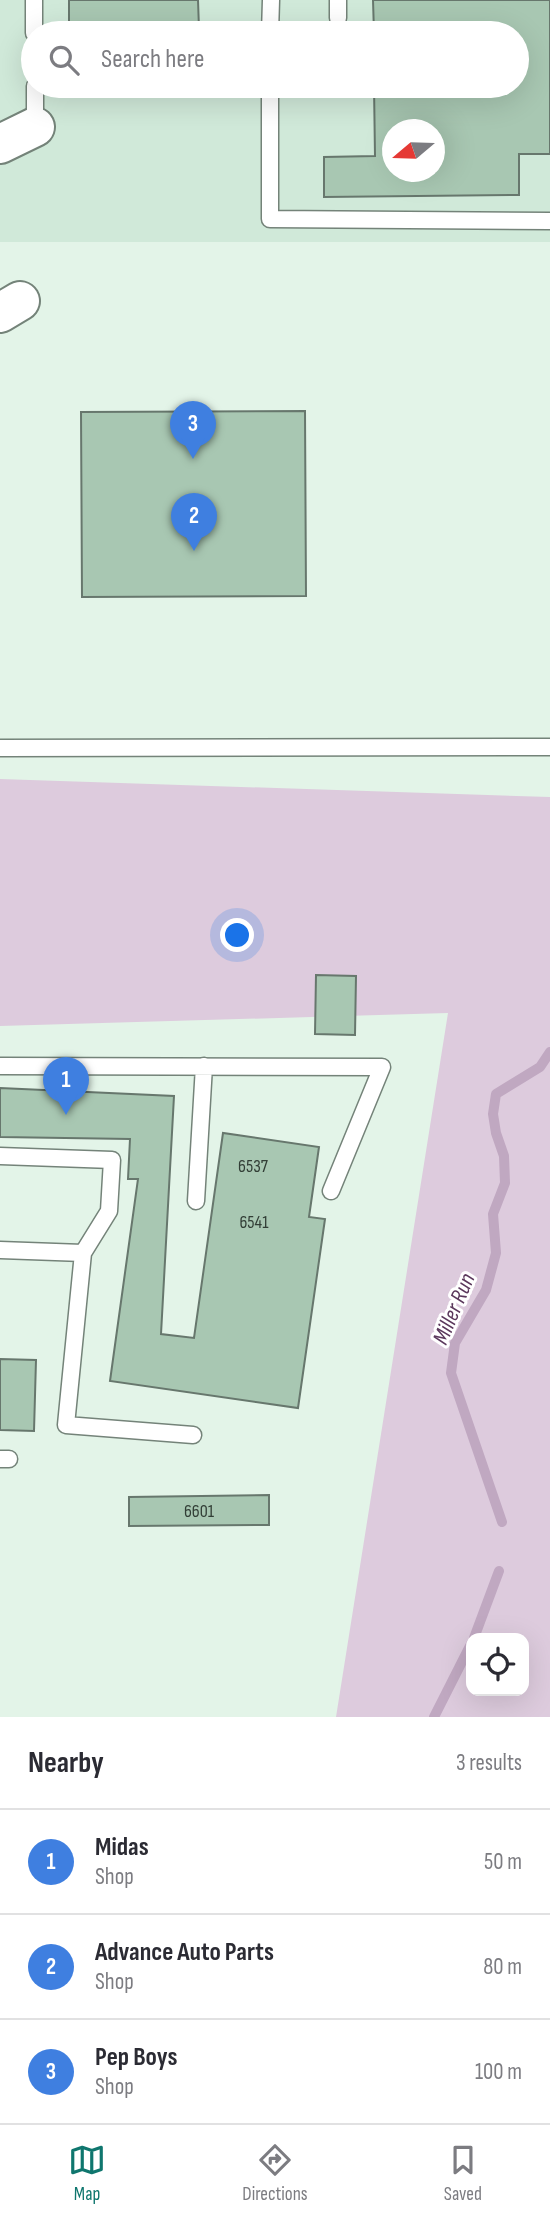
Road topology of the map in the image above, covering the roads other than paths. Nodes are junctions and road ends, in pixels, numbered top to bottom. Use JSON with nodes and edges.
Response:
{"nodes":[{"id":1,"x":34,"y":0,"type":"edge"},
{"id":2,"x":271,"y":0,"type":"edge"},
{"id":3,"x":338,"y":0,"type":"edge"},
{"id":4,"x":338,"y":18,"type":"dead end"},
{"id":5,"x":34,"y":21,"type":"edge"},
{"id":6,"x":270,"y":21,"type":"edge"},
{"id":7,"x":35,"y":98,"type":"edge"},
{"id":8,"x":270,"y":98,"type":"edge"},
{"id":9,"x":35,"y":127,"type":"joint"},
{"id":10,"x":0,"y":144,"type":"edge"},
{"id":11,"x":550,"y":221,"type":"edge"},
{"id":12,"x":0,"y":296,"type":"edge"},
{"id":13,"x":0,"y":313,"type":"edge"},
{"id":14,"x":550,"y":747,"type":"edge"},
{"id":15,"x":0,"y":748,"type":"edge"},
{"id":16,"x":0,"y":1066,"type":"edge"},
{"id":17,"x":204,"y":1066,"type":"junction"},
{"id":18,"x":0,"y":1156,"type":"edge"},
{"id":19,"x":331,"y":1191,"type":"dead end"},
{"id":20,"x":196,"y":1201,"type":"dead end"},
{"id":21,"x":0,"y":1250,"type":"edge"},
{"id":22,"x":83,"y":1254,"type":"junction"},
{"id":23,"x":192,"y":1435,"type":"dead end"}],
"edges":[{"from":1,"to":5,"type":"lane"},
{"from":2,"to":6,"type":"lane"},
{"from":3,"to":4,"type":"lane"},
{"from":7,"to":9,"type":"lane"},
{"from":8,"to":11,"type":"lane"},
{"from":9,"to":10,"type":"main road"},
{"from":12,"to":13,"type":"main road"},
{"from":14,"to":15,"type":"lane"},
{"from":16,"to":17,"type":"lane"},
{"from":17,"to":19,"type":"lane"},
{"from":17,"to":20,"type":"lane"},
{"from":18,"to":22,"type":"lane"},
{"from":21,"to":22,"type":"lane"},
{"from":22,"to":23,"type":"lane"}]}
